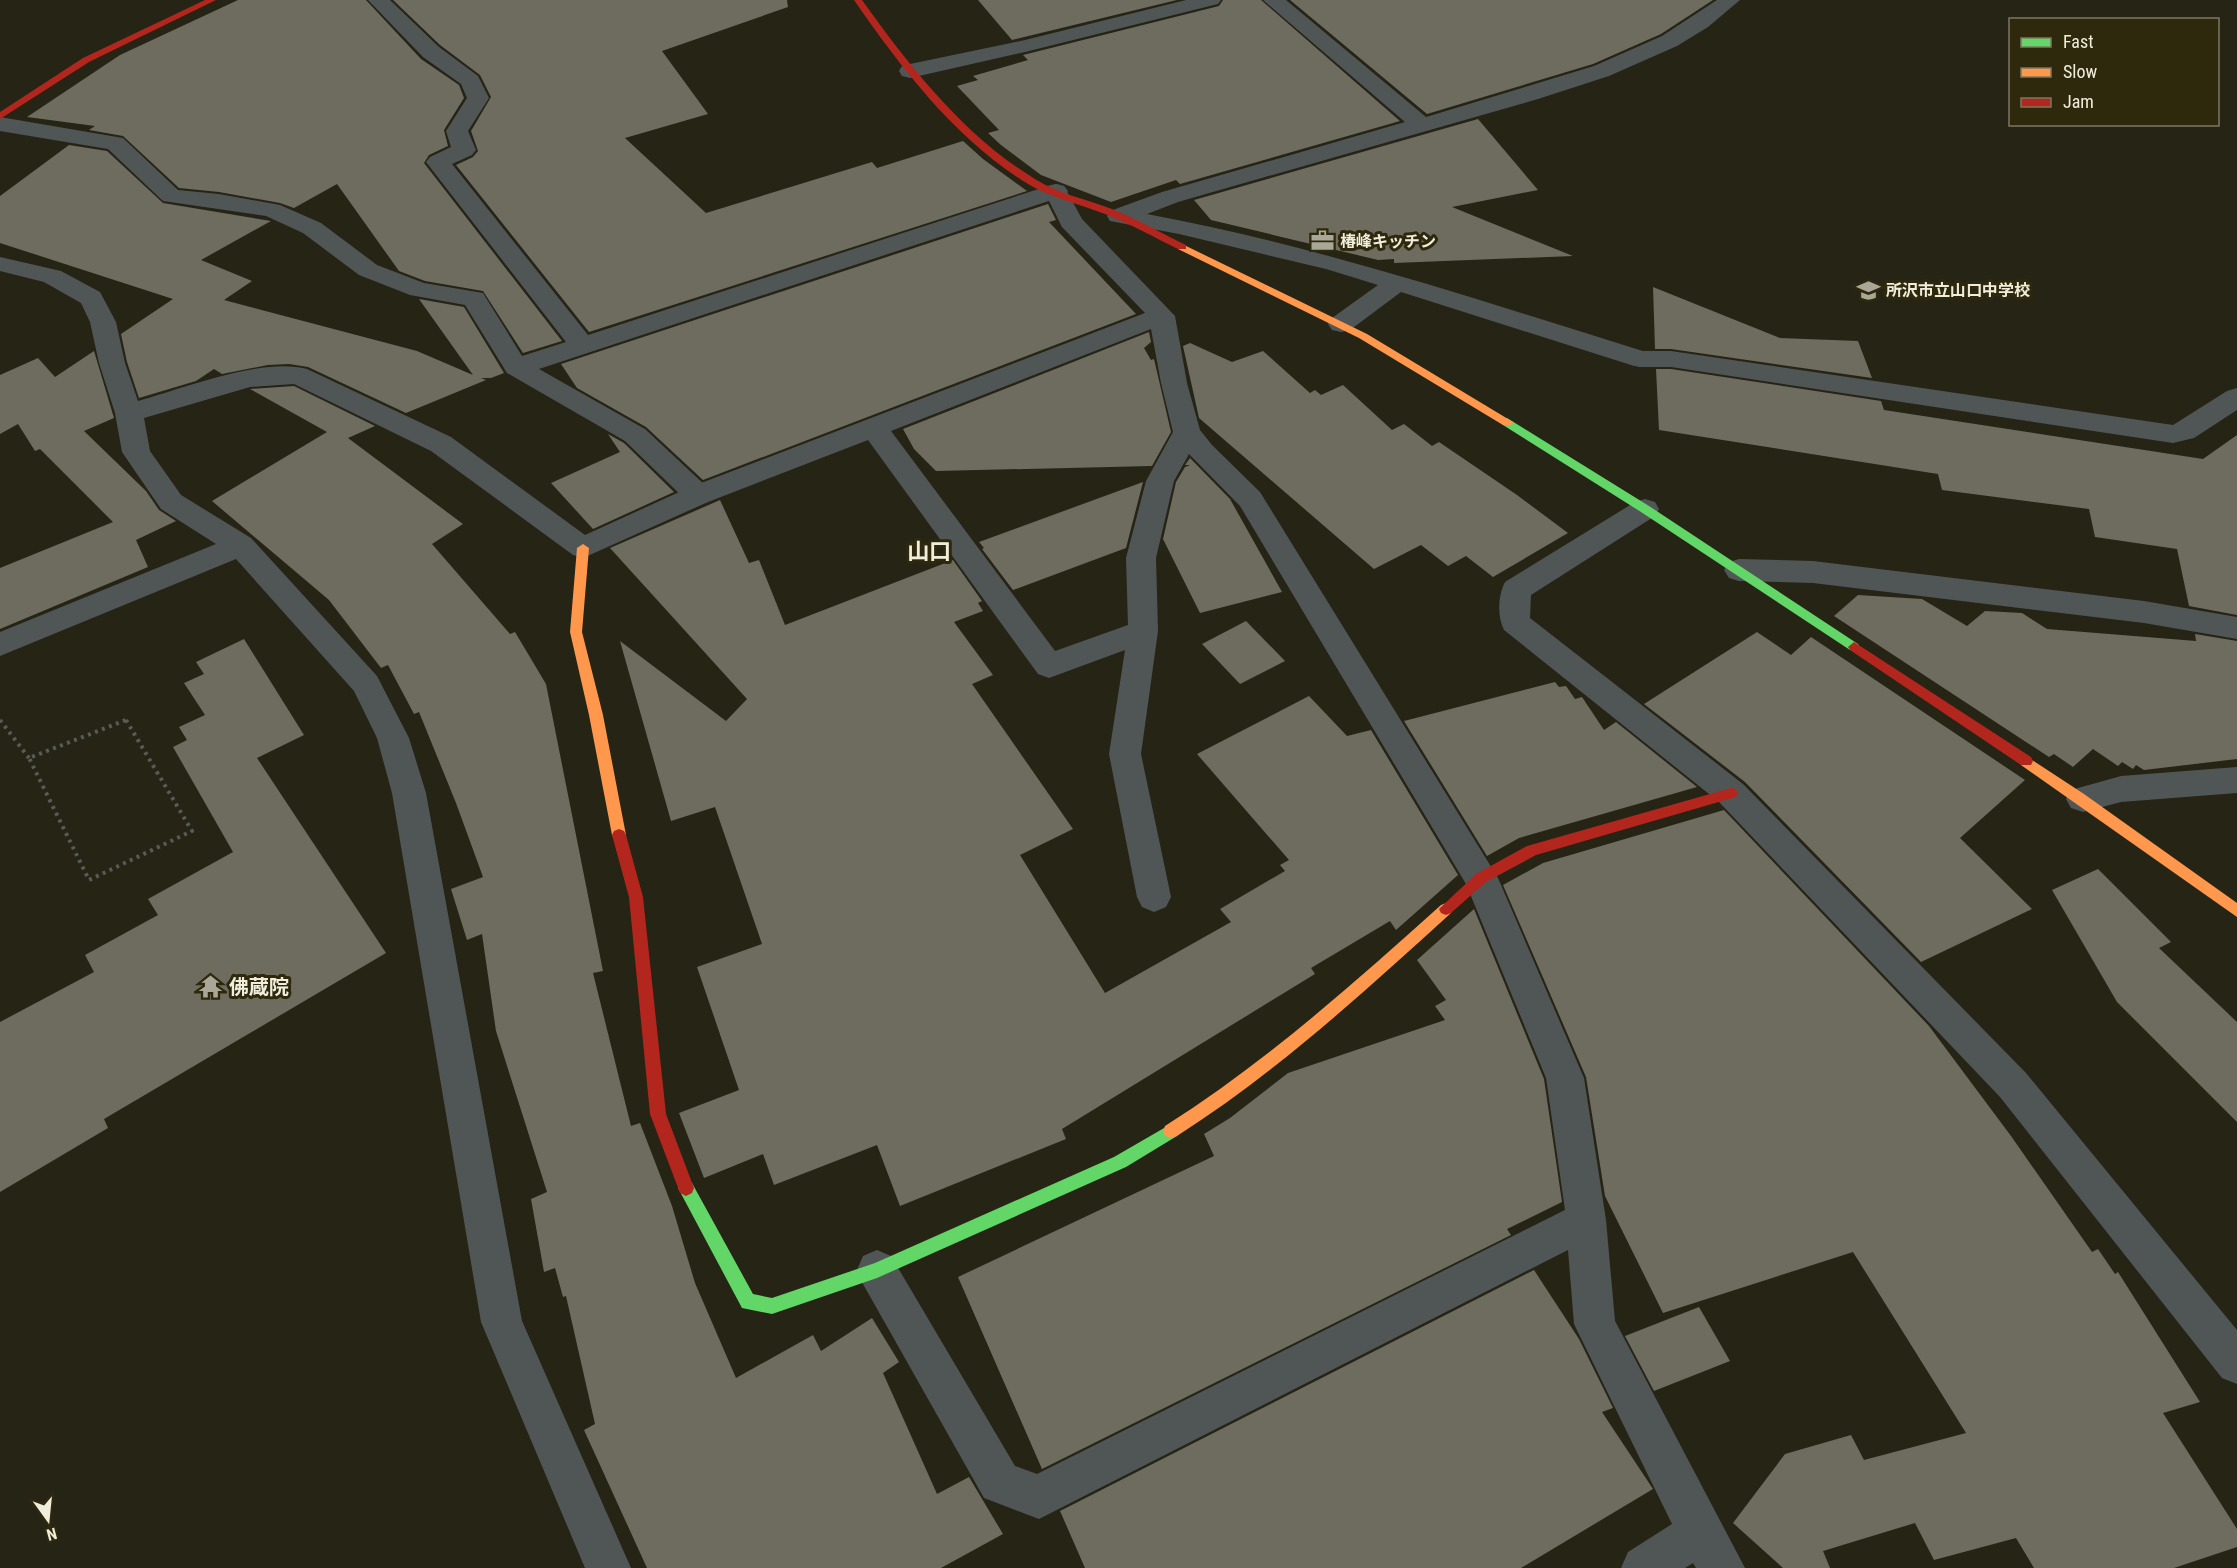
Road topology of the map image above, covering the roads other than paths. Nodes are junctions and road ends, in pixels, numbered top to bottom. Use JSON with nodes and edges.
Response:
{"nodes":[{"id":1,"x":212,"y":0,"type":"edge"},
{"id":2,"x":378,"y":0,"type":"edge"},
{"id":3,"x":858,"y":0,"type":"edge"},
{"id":4,"x":1211,"y":0,"type":"edge"},
{"id":5,"x":1273,"y":0,"type":"edge"},
{"id":6,"x":1730,"y":0,"type":"edge"},
{"id":7,"x":910,"y":71,"type":"junction"},
{"id":8,"x":0,"y":116,"type":"edge"},
{"id":9,"x":0,"y":124,"type":"edge"},
{"id":10,"x":1422,"y":125,"type":"junction"},
{"id":11,"x":1056,"y":191,"type":"junction"},
{"id":12,"x":1119,"y":216,"type":"junction"},
{"id":13,"x":0,"y":264,"type":"edge"},
{"id":14,"x":1399,"y":282,"type":"junction"},
{"id":15,"x":1162,"y":316,"type":"junction"},
{"id":16,"x":1341,"y":324,"type":"junction"},
{"id":17,"x":582,"y":345,"type":"junction"},
{"id":18,"x":516,"y":367,"type":"junction"},
{"id":19,"x":2237,"y":397,"type":"edge"},
{"id":20,"x":129,"y":413,"type":"junction"},
{"id":21,"x":874,"y":428,"type":"junction"},
{"id":22,"x":1187,"y":432,"type":"junction"},
{"id":23,"x":698,"y":495,"type":"junction"},
{"id":24,"x":1646,"y":509,"type":"junction"},
{"id":25,"x":241,"y":545,"type":"junction"},
{"id":26,"x":583,"y":548,"type":"junction"},
{"id":27,"x":1739,"y":570,"type":"junction"},
{"id":28,"x":2237,"y":627,"type":"edge"},
{"id":29,"x":1143,"y":631,"type":"junction"},
{"id":30,"x":0,"y":645,"type":"edge"},
{"id":31,"x":2237,"y":780,"type":"edge"},
{"id":32,"x":1731,"y":793,"type":"junction"},
{"id":33,"x":2083,"y":799,"type":"junction"},
{"id":34,"x":1481,"y":878,"type":"junction"},
{"id":35,"x":1154,"y":897,"type":"dead end"},
{"id":36,"x":2237,"y":911,"type":"edge"},
{"id":37,"x":1586,"y":1220,"type":"junction"},
{"id":38,"x":877,"y":1270,"type":"junction"},
{"id":39,"x":2237,"y":1363,"type":"edge"},
{"id":40,"x":1711,"y":1550,"type":"edge"},
{"id":41,"x":608,"y":1568,"type":"edge"},
{"id":42,"x":1644,"y":1568,"type":"edge"}],
"edges":[{"from":1,"to":8,"type":"street"},
{"from":2,"to":17,"type":"street"},
{"from":3,"to":7,"type":"street"},
{"from":4,"to":7,"type":"street"},
{"from":5,"to":10,"type":"street"},
{"from":6,"to":10,"type":"street"},
{"from":7,"to":11,"type":"street"},
{"from":9,"to":18,"type":"street"},
{"from":10,"to":12,"type":"street"},
{"from":11,"to":12,"type":"street"},
{"from":11,"to":15,"type":"street"},
{"from":11,"to":17,"type":"street"},
{"from":12,"to":14,"type":"street"},
{"from":12,"to":16,"type":"street"},
{"from":13,"to":20,"type":"street"},
{"from":14,"to":16,"type":"street"},
{"from":14,"to":19,"type":"street"},
{"from":15,"to":21,"type":"street"},
{"from":15,"to":22,"type":"street"},
{"from":16,"to":24,"type":"street"},
{"from":17,"to":18,"type":"street"},
{"from":18,"to":23,"type":"street"},
{"from":20,"to":25,"type":"street"},
{"from":20,"to":26,"type":"street"},
{"from":21,"to":23,"type":"street"},
{"from":21,"to":29,"type":"street"},
{"from":22,"to":29,"type":"street"},
{"from":22,"to":34,"type":"street"},
{"from":23,"to":26,"type":"street"},
{"from":24,"to":27,"type":"street"},
{"from":24,"to":32,"type":"street"},
{"from":25,"to":30,"type":"street"},
{"from":25,"to":41,"type":"street"},
{"from":26,"to":38,"type":"street"},
{"from":27,"to":28,"type":"street"},
{"from":27,"to":33,"type":"street"},
{"from":29,"to":35,"type":"street"},
{"from":31,"to":33,"type":"street"},
{"from":32,"to":34,"type":"street"},
{"from":32,"to":39,"type":"street"},
{"from":33,"to":36,"type":"street"},
{"from":34,"to":37,"type":"street"},
{"from":34,"to":38,"type":"street"},
{"from":37,"to":38,"type":"street"},
{"from":37,"to":40,"type":"street"},
{"from":40,"to":42,"type":"street"}]}
